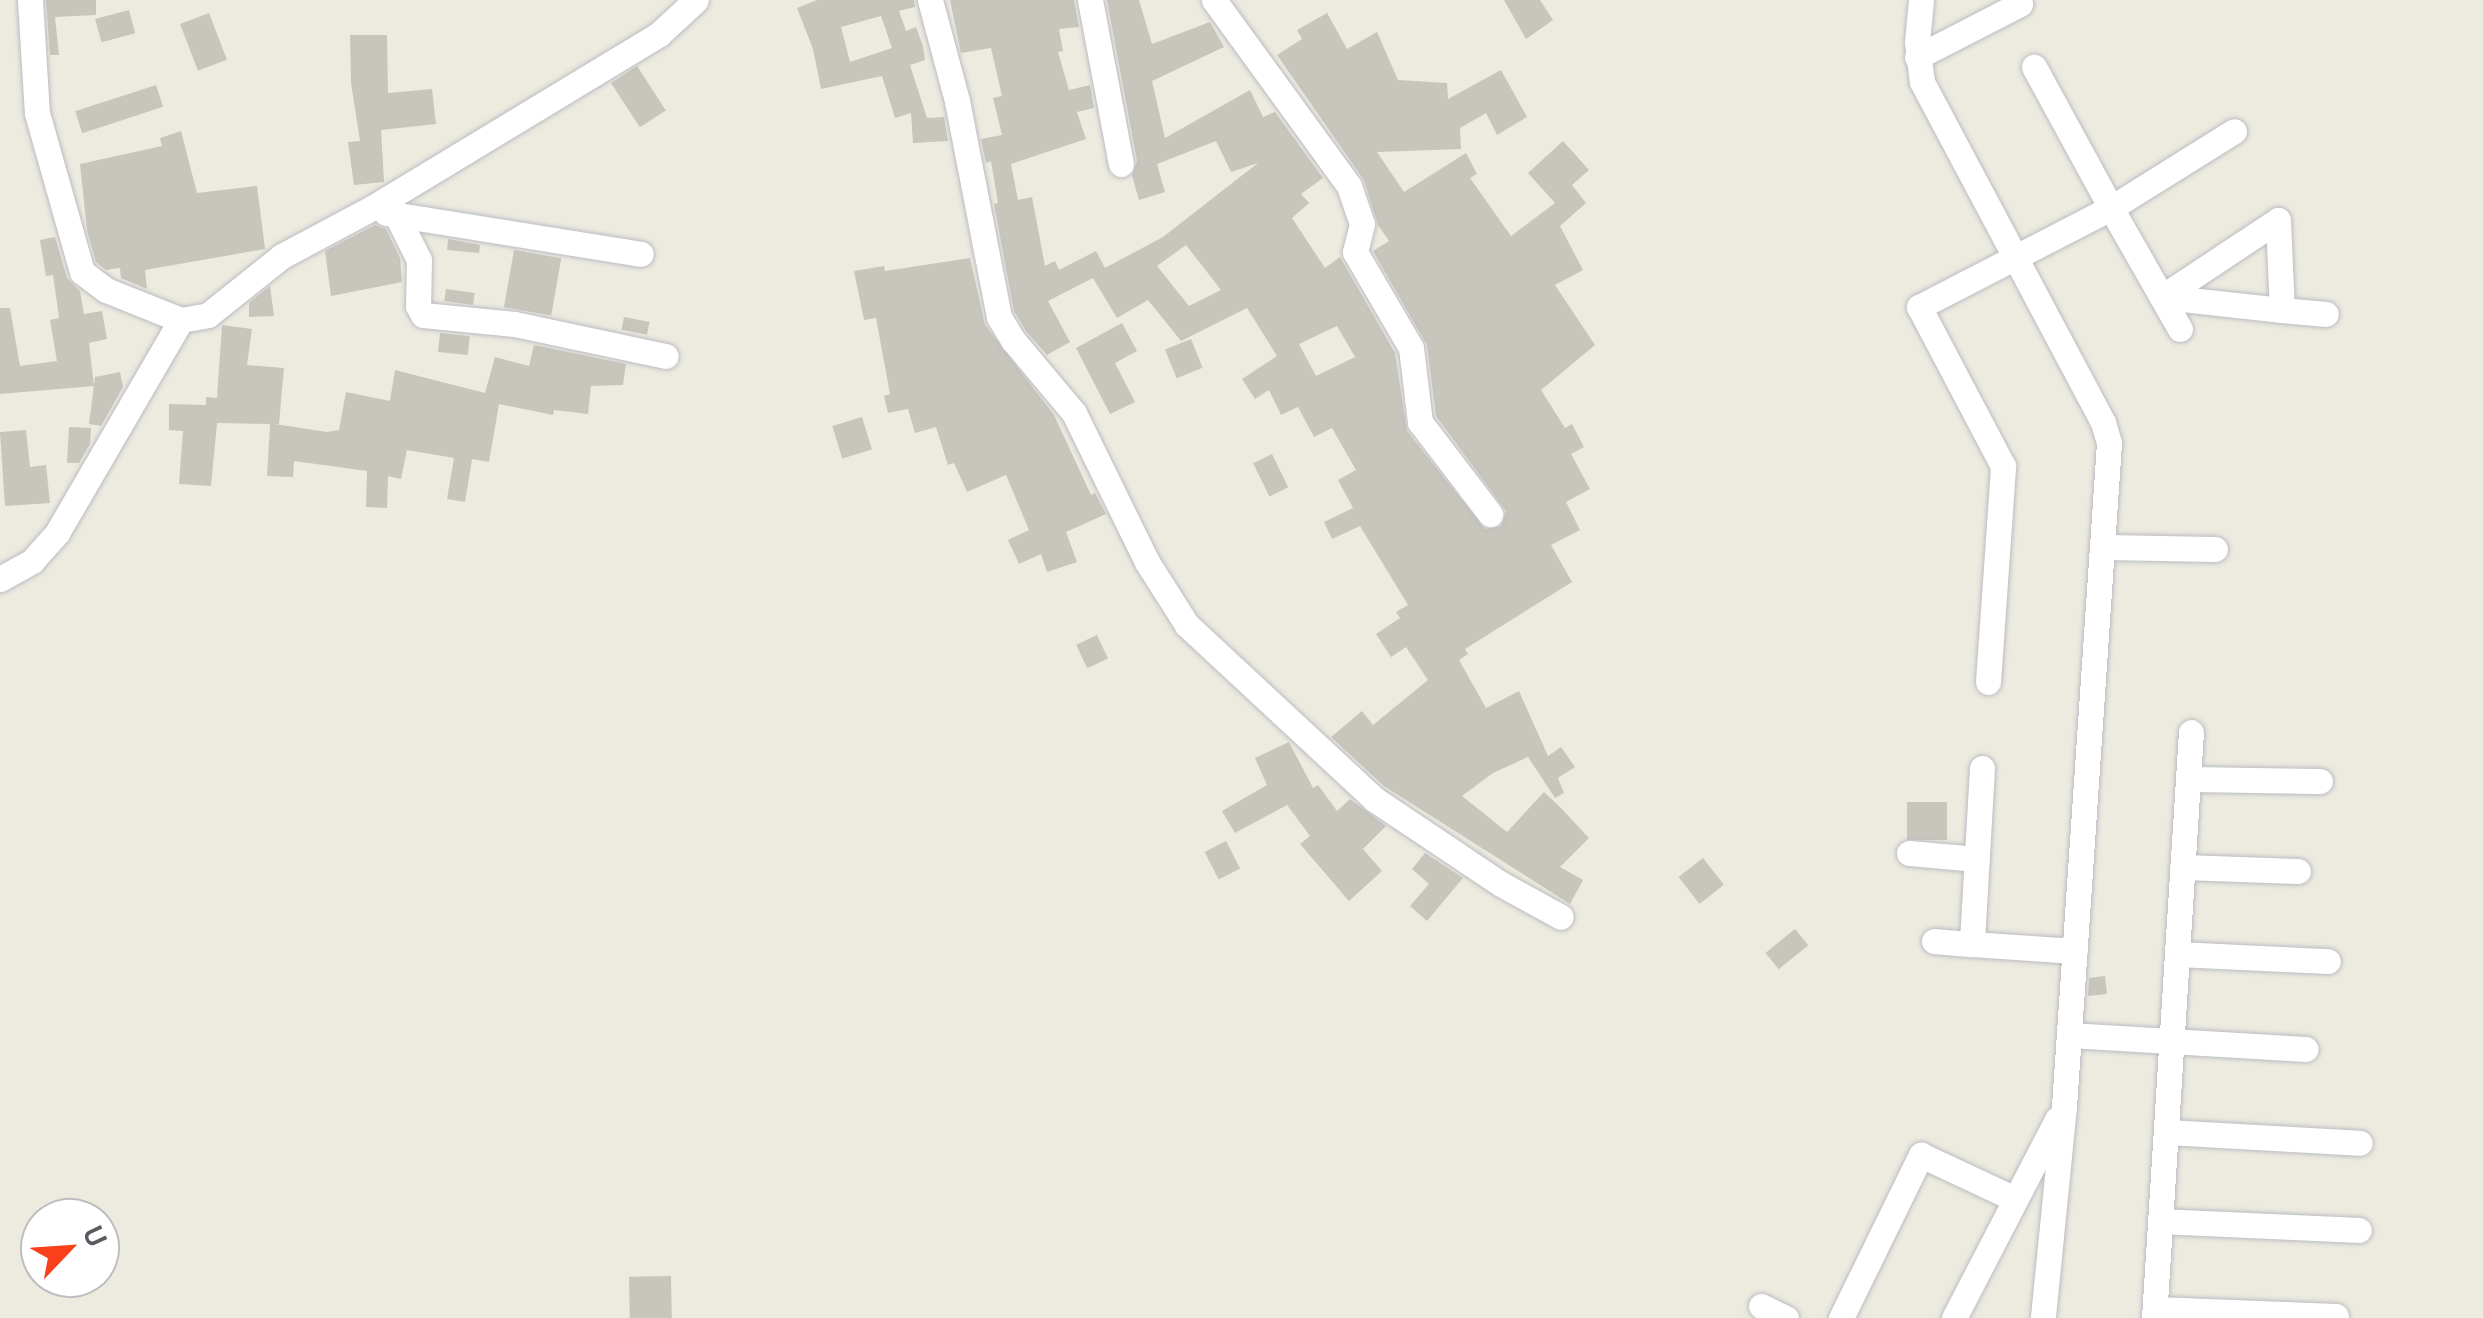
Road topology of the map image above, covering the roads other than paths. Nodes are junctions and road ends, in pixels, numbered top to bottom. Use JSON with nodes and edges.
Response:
{"nodes":[{"id":1,"x":30,"y":0,"type":"edge"},
{"id":2,"x":696,"y":0,"type":"edge"},
{"id":3,"x":930,"y":0,"type":"edge"},
{"id":4,"x":1090,"y":0,"type":"edge"},
{"id":5,"x":1214,"y":0,"type":"edge"},
{"id":6,"x":1921,"y":0,"type":"edge"},
{"id":7,"x":2020,"y":4,"type":"dead end"},
{"id":8,"x":1917,"y":57,"type":"junction"},
{"id":9,"x":2034,"y":67,"type":"dead end"},
{"id":10,"x":2234,"y":131,"type":"dead end"},
{"id":11,"x":1121,"y":164,"type":"dead end"},
{"id":12,"x":372,"y":208,"type":"junction"},
{"id":13,"x":2111,"y":208,"type":"junction"},
{"id":14,"x":397,"y":216,"type":"junction"},
{"id":15,"x":642,"y":254,"type":"dead end"},
{"id":16,"x":2015,"y":258,"type":"junction"},
{"id":17,"x":2162,"y":298,"type":"junction"},
{"id":18,"x":2282,"y":310,"type":"junction"},
{"id":19,"x":2326,"y":314,"type":"dead end"},
{"id":20,"x":181,"y":320,"type":"junction"},
{"id":21,"x":2180,"y":329,"type":"dead end"},
{"id":22,"x":666,"y":356,"type":"dead end"},
{"id":23,"x":1490,"y":514,"type":"dead end"},
{"id":24,"x":2105,"y":547,"type":"junction"},
{"id":25,"x":2215,"y":549,"type":"dead end"},
{"id":26,"x":0,"y":579,"type":"edge"},
{"id":27,"x":1988,"y":682,"type":"dead end"},
{"id":28,"x":2190,"y":732,"type":"dead end"},
{"id":29,"x":1982,"y":768,"type":"dead end"},
{"id":30,"x":2188,"y":779,"type":"junction"},
{"id":31,"x":2320,"y":781,"type":"dead end"},
{"id":32,"x":1908,"y":854,"type":"dead end"},
{"id":33,"x":1977,"y":859,"type":"junction"},
{"id":34,"x":2182,"y":867,"type":"junction"},
{"id":35,"x":2298,"y":871,"type":"dead end"},
{"id":36,"x":1561,"y":917,"type":"dead end"},
{"id":37,"x":1934,"y":941,"type":"dead end"},
{"id":38,"x":1972,"y":944,"type":"junction"},
{"id":39,"x":2075,"y":951,"type":"junction"},
{"id":40,"x":2177,"y":954,"type":"junction"},
{"id":41,"x":2328,"y":961,"type":"dead end"},
{"id":42,"x":2069,"y":1034,"type":"junction"},
{"id":43,"x":2171,"y":1040,"type":"junction"},
{"id":44,"x":2306,"y":1049,"type":"dead end"},
{"id":45,"x":2064,"y":1106,"type":"junction"},
{"id":46,"x":2166,"y":1132,"type":"junction"},
{"id":47,"x":2360,"y":1143,"type":"dead end"},
{"id":48,"x":2015,"y":1199,"type":"junction"},
{"id":49,"x":2160,"y":1220,"type":"junction"},
{"id":50,"x":2359,"y":1230,"type":"dead end"},
{"id":51,"x":1761,"y":1306,"type":"dead end"},
{"id":52,"x":2154,"y":1313,"type":"edge"},
{"id":53,"x":2336,"y":1316,"type":"edge"},
{"id":54,"x":1786,"y":1318,"type":"edge"},
{"id":55,"x":1841,"y":1318,"type":"edge"},
{"id":56,"x":1954,"y":1318,"type":"edge"},
{"id":57,"x":2043,"y":1318,"type":"edge"}],
"edges":[{"from":1,"to":20,"type":"street"},
{"from":2,"to":12,"type":"street"},
{"from":3,"to":36,"type":"street"},
{"from":4,"to":11,"type":"street"},
{"from":5,"to":23,"type":"street"},
{"from":6,"to":8,"type":"street"},
{"from":7,"to":8,"type":"street"},
{"from":8,"to":16,"type":"street"},
{"from":9,"to":13,"type":"street"},
{"from":10,"to":13,"type":"street"},
{"from":12,"to":14,"type":"street"},
{"from":12,"to":20,"type":"street"},
{"from":13,"to":16,"type":"street"},
{"from":13,"to":17,"type":"street"},
{"from":14,"to":15,"type":"street"},
{"from":14,"to":22,"type":"street"},
{"from":16,"to":24,"type":"street"},
{"from":16,"to":27,"type":"street"},
{"from":17,"to":18,"type":"street"},
{"from":17,"to":18,"type":"street"},
{"from":17,"to":21,"type":"street"},
{"from":18,"to":19,"type":"street"},
{"from":20,"to":26,"type":"street"},
{"from":24,"to":25,"type":"street"},
{"from":24,"to":39,"type":"street"},
{"from":28,"to":30,"type":"street"},
{"from":29,"to":33,"type":"street"},
{"from":30,"to":31,"type":"street"},
{"from":30,"to":34,"type":"street"},
{"from":32,"to":33,"type":"street"},
{"from":33,"to":38,"type":"street"},
{"from":34,"to":35,"type":"street"},
{"from":34,"to":40,"type":"street"},
{"from":37,"to":38,"type":"street"},
{"from":38,"to":39,"type":"street"},
{"from":39,"to":42,"type":"street"},
{"from":40,"to":41,"type":"street"},
{"from":40,"to":43,"type":"street"},
{"from":42,"to":43,"type":"street"},
{"from":42,"to":45,"type":"street"},
{"from":43,"to":44,"type":"street"},
{"from":43,"to":46,"type":"street"},
{"from":45,"to":48,"type":"street"},
{"from":45,"to":57,"type":"street"},
{"from":46,"to":47,"type":"street"},
{"from":46,"to":49,"type":"street"},
{"from":48,"to":55,"type":"street"},
{"from":48,"to":56,"type":"street"},
{"from":49,"to":50,"type":"street"},
{"from":49,"to":52,"type":"street"},
{"from":51,"to":54,"type":"street"},
{"from":52,"to":53,"type":"street"}]}
